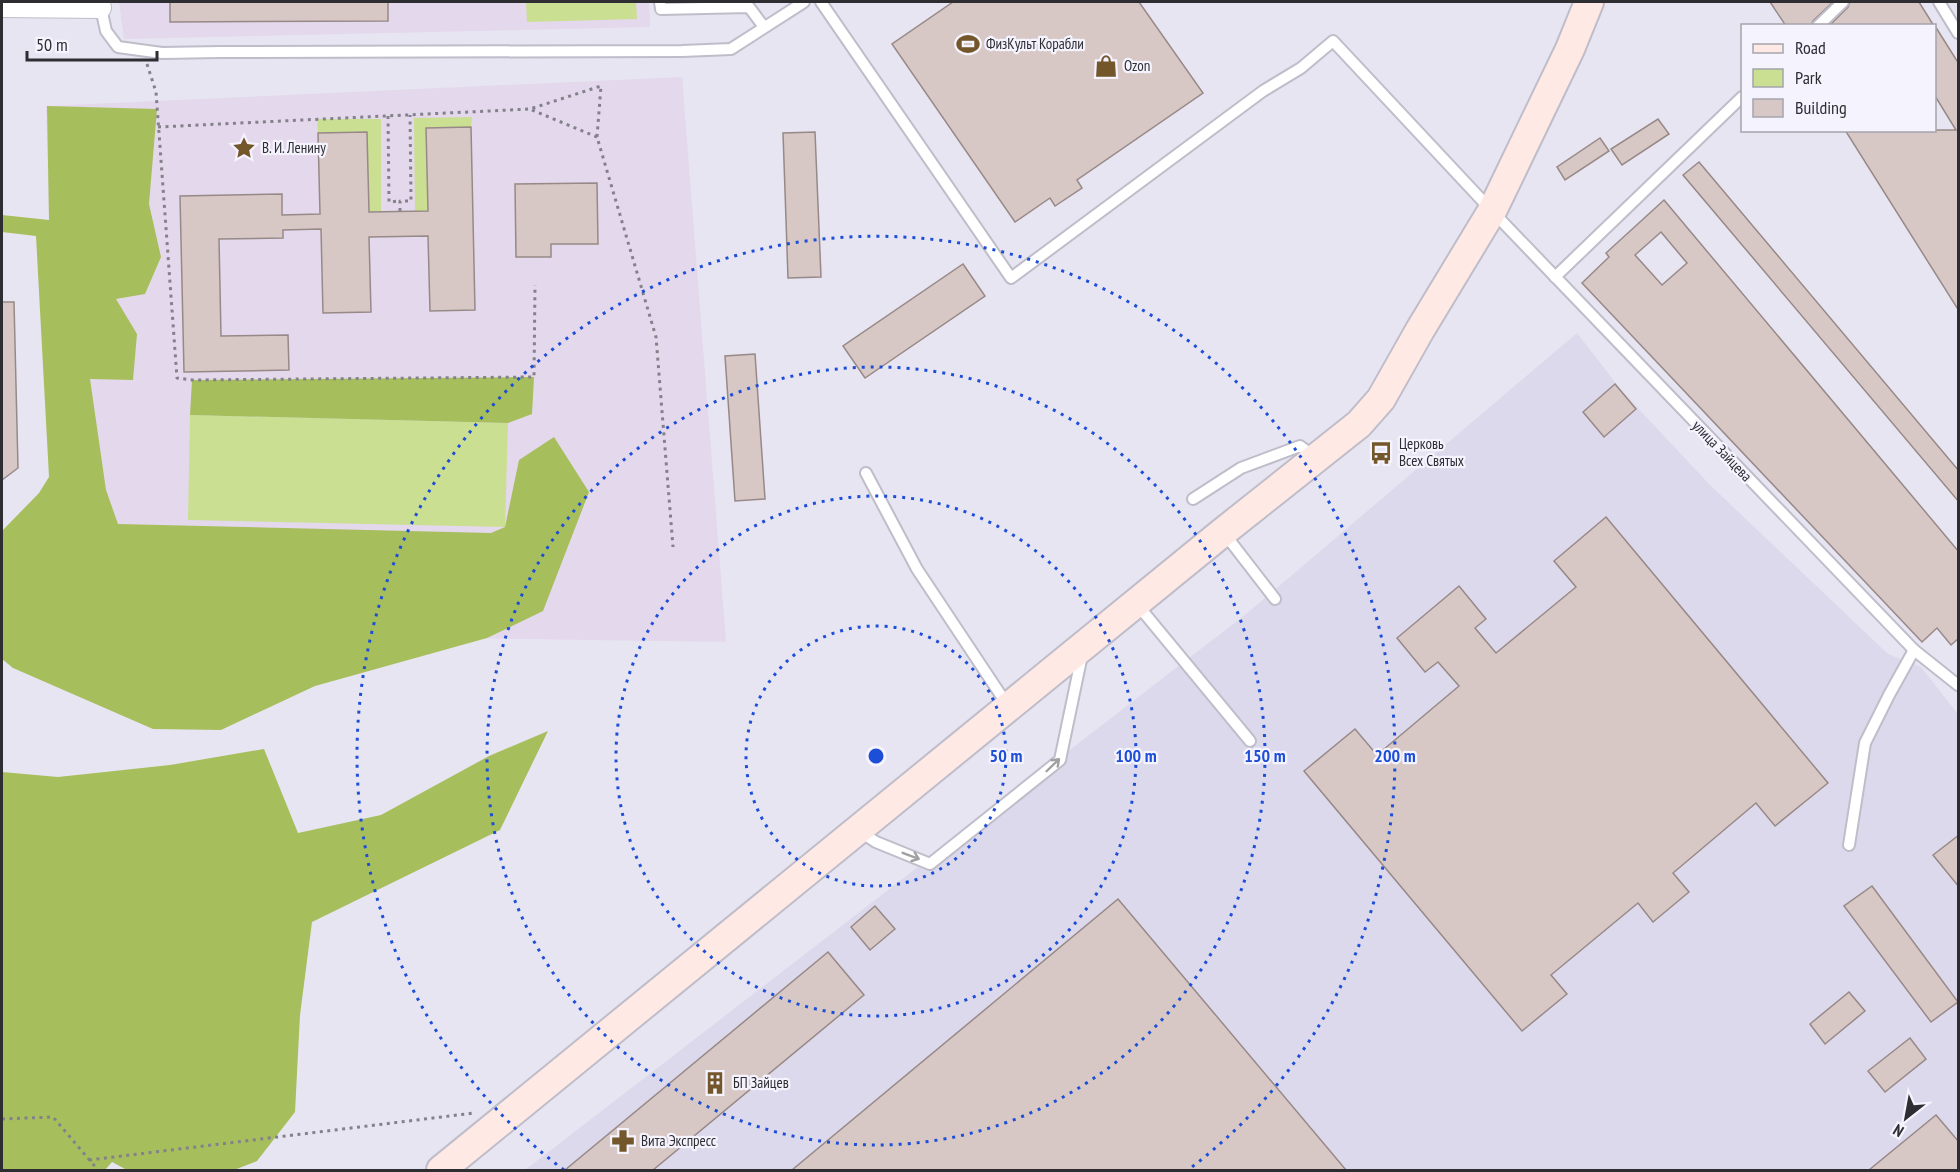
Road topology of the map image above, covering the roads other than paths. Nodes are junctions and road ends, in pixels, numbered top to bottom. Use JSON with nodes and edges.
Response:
{"nodes":[{"id":1,"x":660,"y":2,"type":"edge"},
{"id":2,"x":804,"y":2,"type":"edge"},
{"id":3,"x":821,"y":2,"type":"edge"},
{"id":4,"x":1589,"y":2,"type":"edge"},
{"id":5,"x":1843,"y":2,"type":"edge"},
{"id":6,"x":1939,"y":2,"type":"edge"},
{"id":7,"x":101,"y":5,"type":"edge"},
{"id":8,"x":2,"y":7,"type":"edge"},
{"id":9,"x":1820,"y":24,"type":"edge"},
{"id":10,"x":764,"y":27,"type":"junction"},
{"id":11,"x":1959,"y":33,"type":"edge"},
{"id":12,"x":1741,"y":99,"type":"edge"},
{"id":13,"x":1492,"y":211,"type":"junction"},
{"id":14,"x":1555,"y":277,"type":"junction"},
{"id":15,"x":1316,"y":458,"type":"junction"},
{"id":16,"x":866,"y":474,"type":"dead end"},
{"id":17,"x":1193,"y":499,"type":"dead end"},
{"id":18,"x":1223,"y":532,"type":"junction"},
{"id":19,"x":1275,"y":599,"type":"dead end"},
{"id":20,"x":1136,"y":603,"type":"junction"},
{"id":21,"x":1084,"y":646,"type":"junction"},
{"id":22,"x":1914,"y":650,"type":"junction"},
{"id":23,"x":1959,"y":685,"type":"edge"},
{"id":24,"x":1008,"y":708,"type":"junction"},
{"id":25,"x":1250,"y":741,"type":"dead end"},
{"id":26,"x":859,"y":831,"type":"junction"},
{"id":27,"x":1849,"y":845,"type":"dead end"},
{"id":28,"x":441,"y":1170,"type":"edge"}],
"edges":[{"from":1,"to":10,"type":"lane"},
{"from":2,"to":10,"type":"lane"},
{"from":3,"to":13,"type":"lane","name":"улица Зайцева"},
{"from":4,"to":13,"type":"street"},
{"from":5,"to":9,"type":"lane"},
{"from":6,"to":11,"type":"lane"},
{"from":7,"to":8,"type":"street"},
{"from":7,"to":10,"type":"lane"},
{"from":12,"to":14,"type":"lane"},
{"from":13,"to":14,"type":"lane","name":"улица Зайцева"},
{"from":13,"to":15,"type":"street"},
{"from":14,"to":22,"type":"lane","name":"улица Зайцева"},
{"from":15,"to":17,"type":"lane"},
{"from":15,"to":18,"type":"street"},
{"from":16,"to":24,"type":"lane"},
{"from":18,"to":19,"type":"lane"},
{"from":18,"to":20,"type":"street"},
{"from":20,"to":21,"type":"street"},
{"from":20,"to":25,"type":"lane"},
{"from":21,"to":24,"type":"street"},
{"from":26,"to":21,"type":"lane","one_way":true},
{"from":22,"to":23,"type":"lane","name":"улица Зайцева"},
{"from":22,"to":27,"type":"lane"},
{"from":24,"to":26,"type":"street"},
{"from":26,"to":28,"type":"street"}]}
